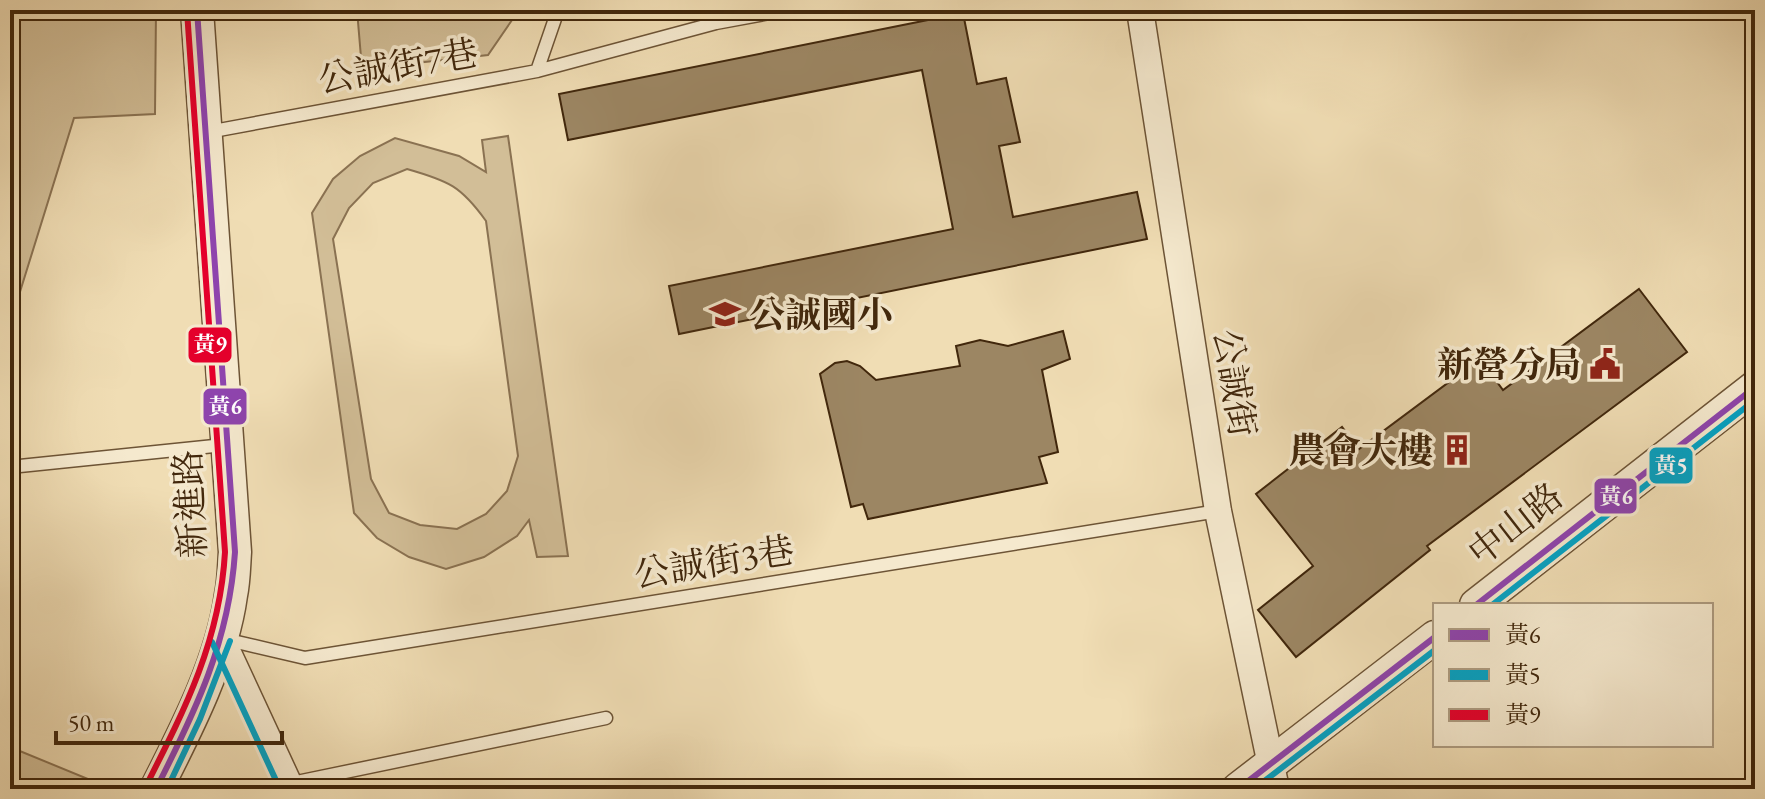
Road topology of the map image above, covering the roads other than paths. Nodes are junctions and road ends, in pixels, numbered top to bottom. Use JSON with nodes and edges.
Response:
{"nodes":[{"id":1,"x":197,"y":10,"type":"edge"},
{"id":2,"x":558,"y":10,"type":"edge"},
{"id":3,"x":786,"y":10,"type":"edge"},
{"id":4,"x":1140,"y":10,"type":"edge"},
{"id":5,"x":715,"y":16,"type":"edge"},
{"id":6,"x":537,"y":71,"type":"junction"},
{"id":7,"x":205,"y":132,"type":"junction"},
{"id":8,"x":1755,"y":387,"type":"edge"},
{"id":9,"x":228,"y":444,"type":"junction"},
{"id":10,"x":10,"y":467,"type":"edge"},
{"id":11,"x":1218,"y":511,"type":"junction"},
{"id":12,"x":1479,"y":603,"type":"edge"},
{"id":13,"x":221,"y":638,"type":"junction"},
{"id":14,"x":1433,"y":639,"type":"edge"},
{"id":15,"x":606,"y":718,"type":"dead end"},
{"id":16,"x":1273,"y":777,"type":"edge"},
{"id":17,"x":289,"y":787,"type":"edge"},
{"id":18,"x":156,"y":789,"type":"edge"},
{"id":19,"x":1238,"y":789,"type":"edge"}],
"edges":[{"from":1,"to":7,"type":"street","name":"新進路"},
{"from":2,"to":6,"type":"lane"},
{"from":3,"to":5,"type":"lane","name":"公誠街7巷"},
{"from":4,"to":11,"type":"street","name":"公誠街"},
{"from":5,"to":6,"type":"lane","name":"公誠街7巷"},
{"from":6,"to":7,"type":"lane","name":"公誠街7巷"},
{"from":7,"to":9,"type":"street","name":"新進路"},
{"from":8,"to":12,"type":"street","name":"中山路"},
{"from":9,"to":10,"type":"lane"},
{"from":9,"to":13,"type":"street","name":"新進路"},
{"from":11,"to":13,"type":"lane","name":"公誠街3巷"},
{"from":11,"to":16,"type":"street","name":"公誠街"},
{"from":13,"to":17,"type":"street"},
{"from":13,"to":18,"type":"street","name":"新進路"},
{"from":14,"to":16,"type":"street"},
{"from":15,"to":17,"type":"lane"},
{"from":16,"to":19,"type":"street"}]}
